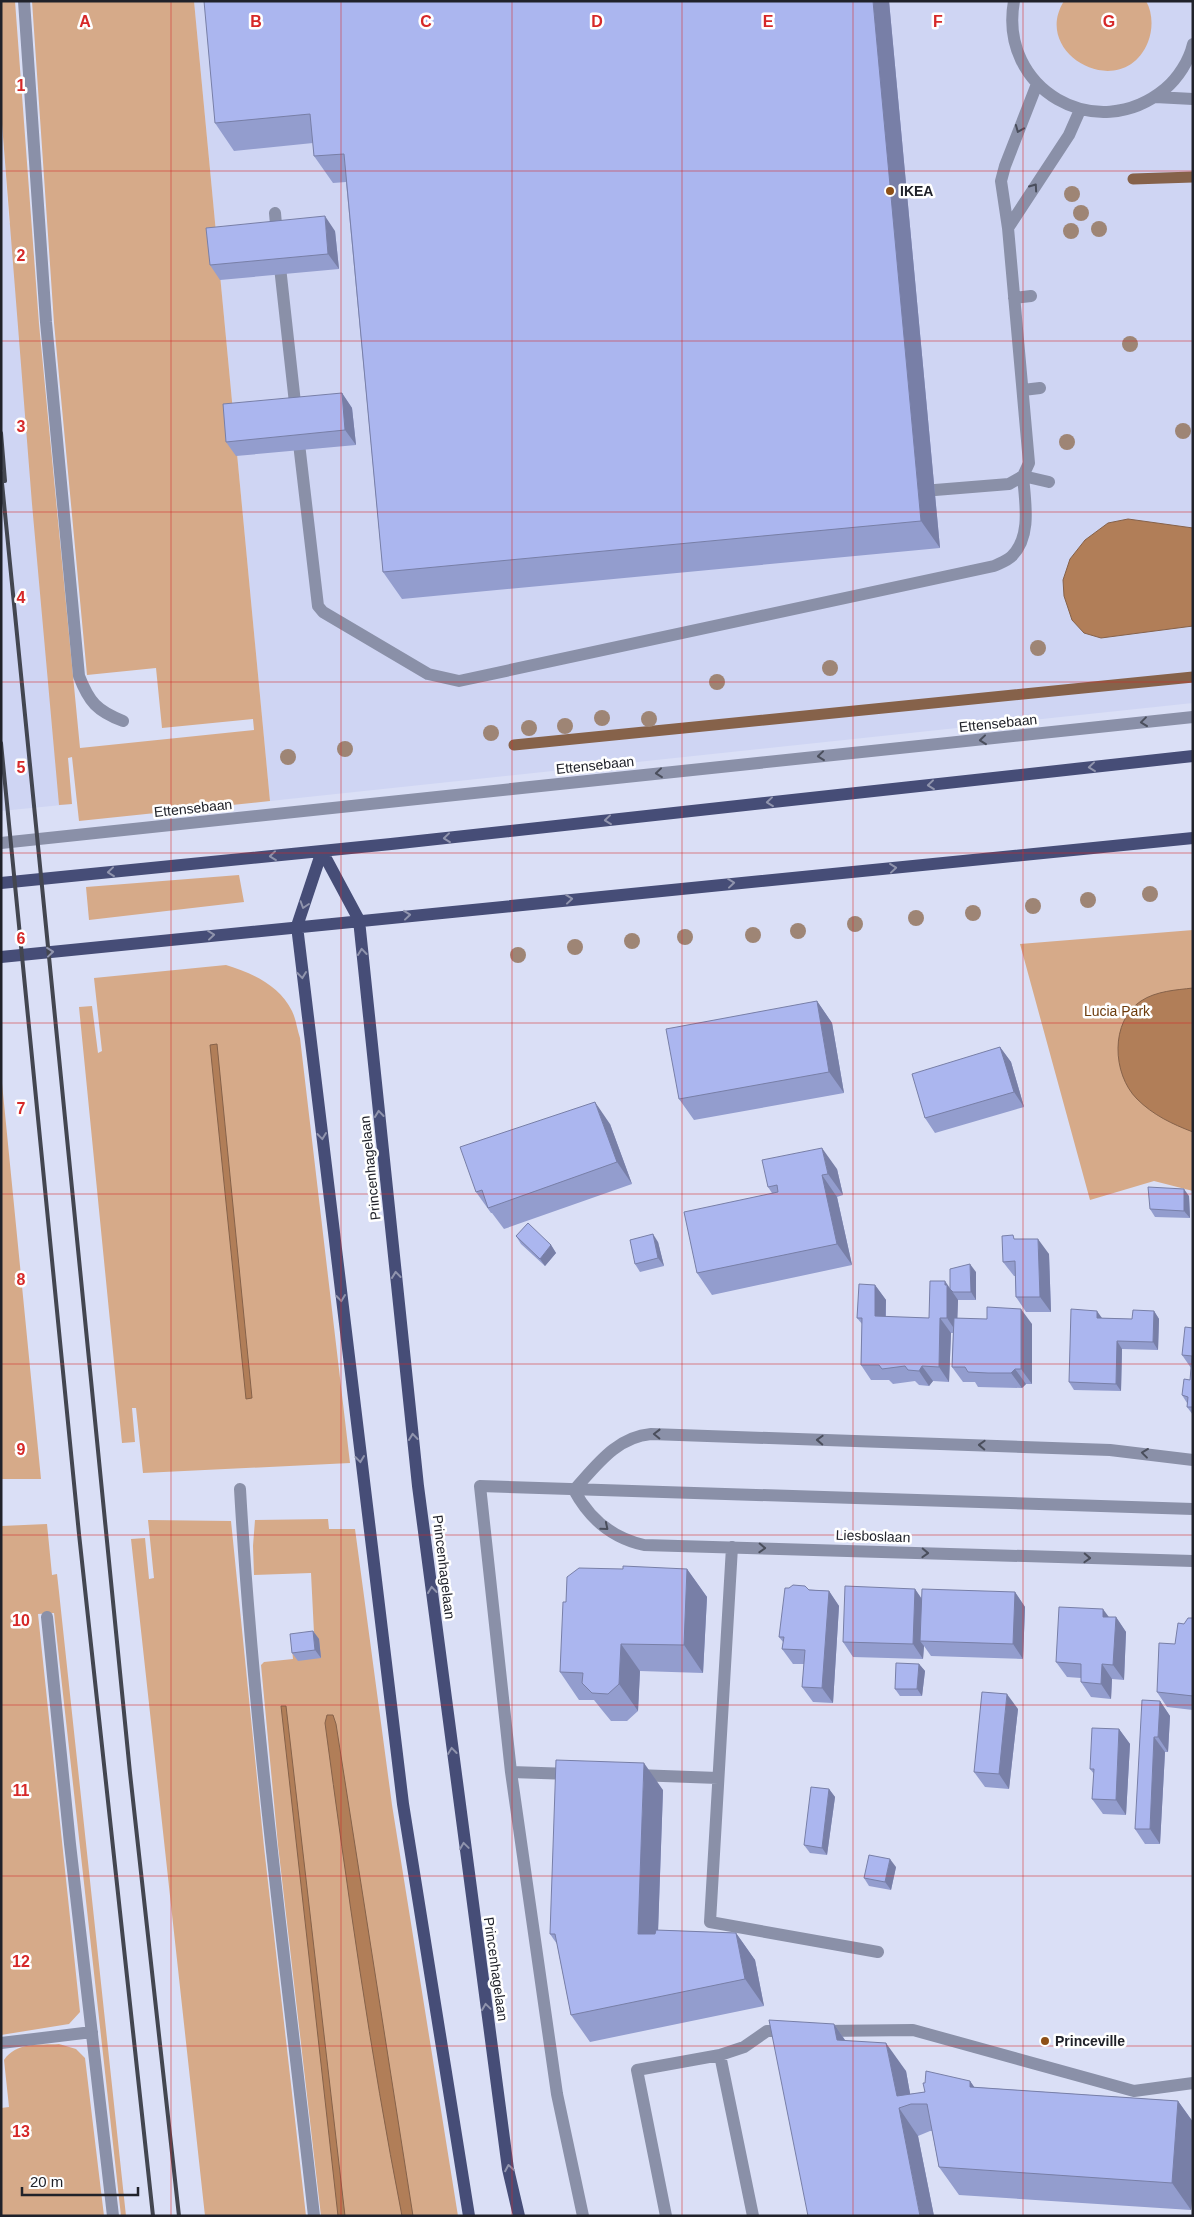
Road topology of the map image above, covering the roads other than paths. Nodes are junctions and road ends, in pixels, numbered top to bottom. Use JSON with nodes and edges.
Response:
{"nodes":[{"id":1,"x":24,"y":1,"type":"edge"},
{"id":2,"x":1014,"y":1,"type":"edge"},
{"id":3,"x":1193,"y":44,"type":"edge"},
{"id":4,"x":1037,"y":84,"type":"junction"},
{"id":5,"x":1155,"y":98,"type":"junction"},
{"id":6,"x":1193,"y":100,"type":"edge"},
{"id":7,"x":1080,"y":110,"type":"junction"},
{"id":8,"x":275,"y":213,"type":"dead end"},
{"id":9,"x":1008,"y":228,"type":"junction"},
{"id":10,"x":1031,"y":296,"type":"dead end"},
{"id":11,"x":1014,"y":298,"type":"junction"},
{"id":12,"x":1040,"y":388,"type":"dead end"},
{"id":13,"x":1023,"y":390,"type":"junction"},
{"id":14,"x":1023,"y":476,"type":"junction"},
{"id":15,"x":1049,"y":482,"type":"dead end"},
{"id":16,"x":935,"y":490,"type":"dead end"},
{"id":17,"x":1193,"y":716,"type":"edge"},
{"id":18,"x":123,"y":720,"type":"dead end"},
{"id":19,"x":1193,"y":756,"type":"edge"},
{"id":20,"x":1193,"y":838,"type":"edge"},
{"id":21,"x":1,"y":843,"type":"edge"},
{"id":22,"x":322,"y":851,"type":"junction"},
{"id":23,"x":1,"y":884,"type":"edge"},
{"id":24,"x":359,"y":920,"type":"junction"},
{"id":25,"x":296,"y":926,"type":"junction"},
{"id":26,"x":1,"y":957,"type":"edge"},
{"id":27,"x":1193,"y":1460,"type":"edge"},
{"id":28,"x":240,"y":1489,"type":"dead end"},
{"id":29,"x":574,"y":1490,"type":"junction"},
{"id":30,"x":1193,"y":1509,"type":"edge"},
{"id":31,"x":732,"y":1547,"type":"junction"},
{"id":32,"x":1193,"y":1561,"type":"edge"},
{"id":33,"x":47,"y":1617,"type":"dead end"},
{"id":34,"x":511,"y":1772,"type":"junction"},
{"id":35,"x":580,"y":1774,"type":"edge"},
{"id":36,"x":620,"y":1775,"type":"edge"},
{"id":37,"x":718,"y":1778,"type":"junction"},
{"id":38,"x":878,"y":1952,"type":"dead end"},
{"id":39,"x":92,"y":2032,"type":"junction"},
{"id":40,"x":1,"y":2043,"type":"edge"},
{"id":41,"x":720,"y":2055,"type":"junction"},
{"id":42,"x":1193,"y":2083,"type":"edge"},
{"id":43,"x":113,"y":2216,"type":"edge"},
{"id":44,"x":314,"y":2216,"type":"edge"},
{"id":45,"x":469,"y":2216,"type":"edge"},
{"id":46,"x":519,"y":2216,"type":"edge"},
{"id":47,"x":583,"y":2216,"type":"edge"},
{"id":48,"x":666,"y":2216,"type":"edge"},
{"id":49,"x":753,"y":2216,"type":"edge"}],
"edges":[{"from":1,"to":18,"type":"street"},
{"from":2,"to":4,"type":"street"},
{"from":3,"to":5,"type":"street"},
{"from":4,"to":7,"type":"street"},
{"from":4,"to":9,"type":"street","one_way":true},
{"from":5,"to":6,"type":"street"},
{"from":5,"to":7,"type":"street"},
{"from":9,"to":7,"type":"street","one_way":true},
{"from":8,"to":14,"type":"street"},
{"from":9,"to":11,"type":"street"},
{"from":10,"to":11,"type":"street"},
{"from":11,"to":13,"type":"street"},
{"from":12,"to":13,"type":"street"},
{"from":13,"to":14,"type":"street"},
{"from":14,"to":15,"type":"street"},
{"from":14,"to":16,"type":"street"},
{"from":17,"to":21,"type":"street","name":"Ettensebaan","one_way":true},
{"from":19,"to":22,"type":"main road","one_way":true},
{"from":24,"to":20,"type":"main road","one_way":true},
{"from":22,"to":23,"type":"main road","one_way":true},
{"from":22,"to":24,"type":"main road"},
{"from":22,"to":25,"type":"main road","one_way":true},
{"from":24,"to":25,"type":"main road"},
{"from":46,"to":24,"type":"main road","name":"Princenhagelaan","one_way":true},
{"from":26,"to":25,"type":"main road","one_way":true},
{"from":25,"to":45,"type":"main road","one_way":true},
{"from":27,"to":29,"type":"street","one_way":true},
{"from":28,"to":44,"type":"street"},
{"from":29,"to":30,"type":"street"},
{"from":29,"to":31,"type":"street","name":"Liesboslaan","one_way":true},
{"from":29,"to":34,"type":"street"},
{"from":31,"to":32,"type":"street","name":"Liesboslaan","one_way":true},
{"from":31,"to":37,"type":"street"},
{"from":33,"to":39,"type":"street"},
{"from":34,"to":35,"type":"street"},
{"from":34,"to":47,"type":"street"},
{"from":36,"to":37,"type":"street"},
{"from":37,"to":38,"type":"street"},
{"from":39,"to":40,"type":"street"},
{"from":39,"to":43,"type":"street"},
{"from":41,"to":42,"type":"street"},
{"from":41,"to":48,"type":"street"},
{"from":41,"to":49,"type":"street"}]}
